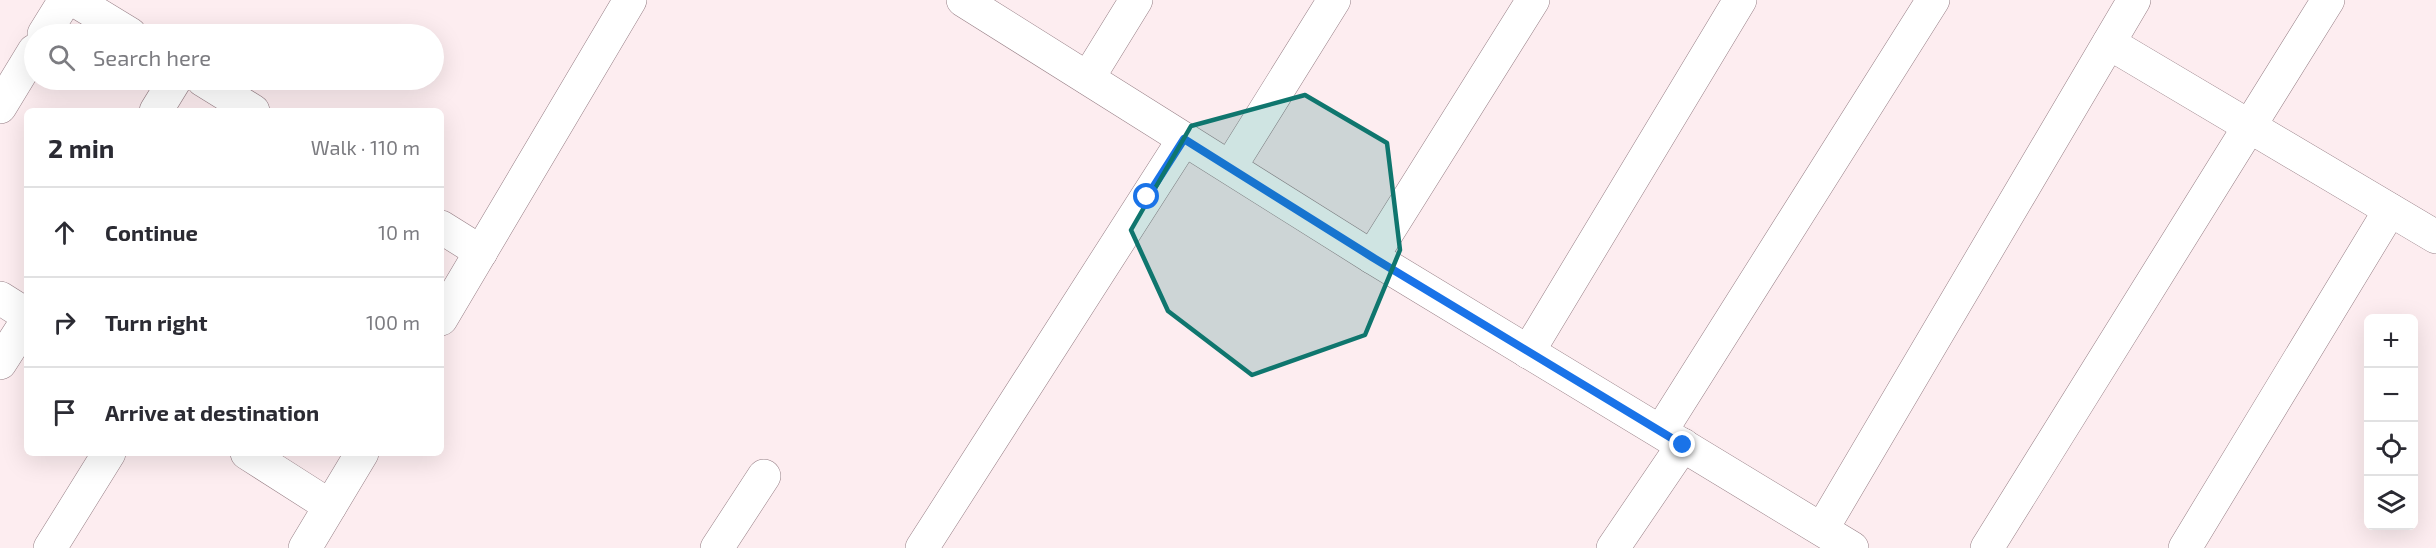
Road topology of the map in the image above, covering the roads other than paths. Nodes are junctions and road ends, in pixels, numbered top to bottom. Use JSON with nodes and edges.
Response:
{"nodes":[{"id":1,"x":66,"y":0,"type":"edge"},
{"id":2,"x":74,"y":0,"type":"edge"},
{"id":3,"x":630,"y":0,"type":"edge"},
{"id":4,"x":963,"y":0,"type":"edge"},
{"id":5,"x":1136,"y":0,"type":"edge"},
{"id":6,"x":1334,"y":0,"type":"edge"},
{"id":7,"x":1533,"y":0,"type":"edge"},
{"id":8,"x":1740,"y":0,"type":"edge"},
{"id":9,"x":1933,"y":0,"type":"edge"},
{"id":10,"x":2134,"y":0,"type":"edge"},
{"id":11,"x":2328,"y":0,"type":"edge"},
{"id":12,"x":50,"y":24,"type":"edge"},
{"id":13,"x":114,"y":24,"type":"edge"},
{"id":14,"x":2109,"y":43,"type":"junction"},
{"id":15,"x":24,"y":67,"type":"edge"},
{"id":16,"x":1088,"y":78,"type":"junction"},
{"id":17,"x":169,"y":90,"type":"edge"},
{"id":18,"x":219,"y":90,"type":"edge"},
{"id":19,"x":0,"y":107,"type":"edge"},
{"id":20,"x":158,"y":108,"type":"edge"},
{"id":21,"x":249,"y":108,"type":"edge"},
{"id":22,"x":2249,"y":126,"type":"junction"},
{"id":23,"x":1184,"y":139,"type":"junction"},
{"id":24,"x":1230,"y":167,"type":"junction"},
{"id":25,"x":2390,"y":210,"type":"junction"},
{"id":26,"x":444,"y":229,"type":"edge"},
{"id":27,"x":2436,"y":237,"type":"edge"},
{"id":28,"x":481,"y":252,"type":"junction"},
{"id":29,"x":1372,"y":257,"type":"junction"},
{"id":30,"x":0,"y":298,"type":"edge"},
{"id":31,"x":24,"y":313,"type":"edge"},
{"id":32,"x":444,"y":315,"type":"edge"},
{"id":33,"x":24,"y":326,"type":"edge"},
{"id":34,"x":1528,"y":352,"type":"junction"},
{"id":35,"x":0,"y":363,"type":"edge"},
{"id":36,"x":1672,"y":438,"type":"junction"},
{"id":37,"x":107,"y":456,"type":"edge"},
{"id":38,"x":251,"y":456,"type":"edge"},
{"id":39,"x":360,"y":456,"type":"edge"},
{"id":40,"x":764,"y":476,"type":"dead end"},
{"id":41,"x":330,"y":506,"type":"junction"},
{"id":42,"x":1822,"y":529,"type":"junction"},
{"id":43,"x":50,"y":548,"type":"edge"},
{"id":44,"x":306,"y":548,"type":"edge"},
{"id":45,"x":717,"y":548,"type":"edge"},
{"id":46,"x":922,"y":548,"type":"edge"},
{"id":47,"x":1613,"y":548,"type":"edge"},
{"id":48,"x":1852,"y":548,"type":"edge"},
{"id":49,"x":1987,"y":548,"type":"edge"},
{"id":50,"x":2185,"y":548,"type":"edge"}],
"edges":[{"from":1,"to":12,"type":"street"},
{"from":2,"to":13,"type":"street"},
{"from":3,"to":28,"type":"street"},
{"from":4,"to":16,"type":"street"},
{"from":5,"to":16,"type":"street"},
{"from":6,"to":24,"type":"street"},
{"from":7,"to":29,"type":"street"},
{"from":8,"to":34,"type":"street"},
{"from":9,"to":36,"type":"street"},
{"from":10,"to":14,"type":"street"},
{"from":11,"to":22,"type":"street"},
{"from":14,"to":22,"type":"street"},
{"from":14,"to":42,"type":"street"},
{"from":15,"to":19,"type":"street"},
{"from":16,"to":23,"type":"street"},
{"from":17,"to":20,"type":"street"},
{"from":18,"to":21,"type":"street"},
{"from":22,"to":25,"type":"street"},
{"from":22,"to":49,"type":"street"},
{"from":23,"to":24,"type":"street"},
{"from":23,"to":46,"type":"street"},
{"from":24,"to":29,"type":"street"},
{"from":25,"to":27,"type":"street"},
{"from":25,"to":50,"type":"street"},
{"from":26,"to":28,"type":"street"},
{"from":28,"to":32,"type":"street"},
{"from":29,"to":34,"type":"street"},
{"from":30,"to":31,"type":"street"},
{"from":33,"to":35,"type":"street"},
{"from":34,"to":36,"type":"street"},
{"from":36,"to":42,"type":"street"},
{"from":36,"to":47,"type":"street"},
{"from":37,"to":43,"type":"street"},
{"from":38,"to":41,"type":"street"},
{"from":39,"to":41,"type":"street"},
{"from":40,"to":45,"type":"street"},
{"from":41,"to":44,"type":"street"},
{"from":42,"to":48,"type":"street"}]}
